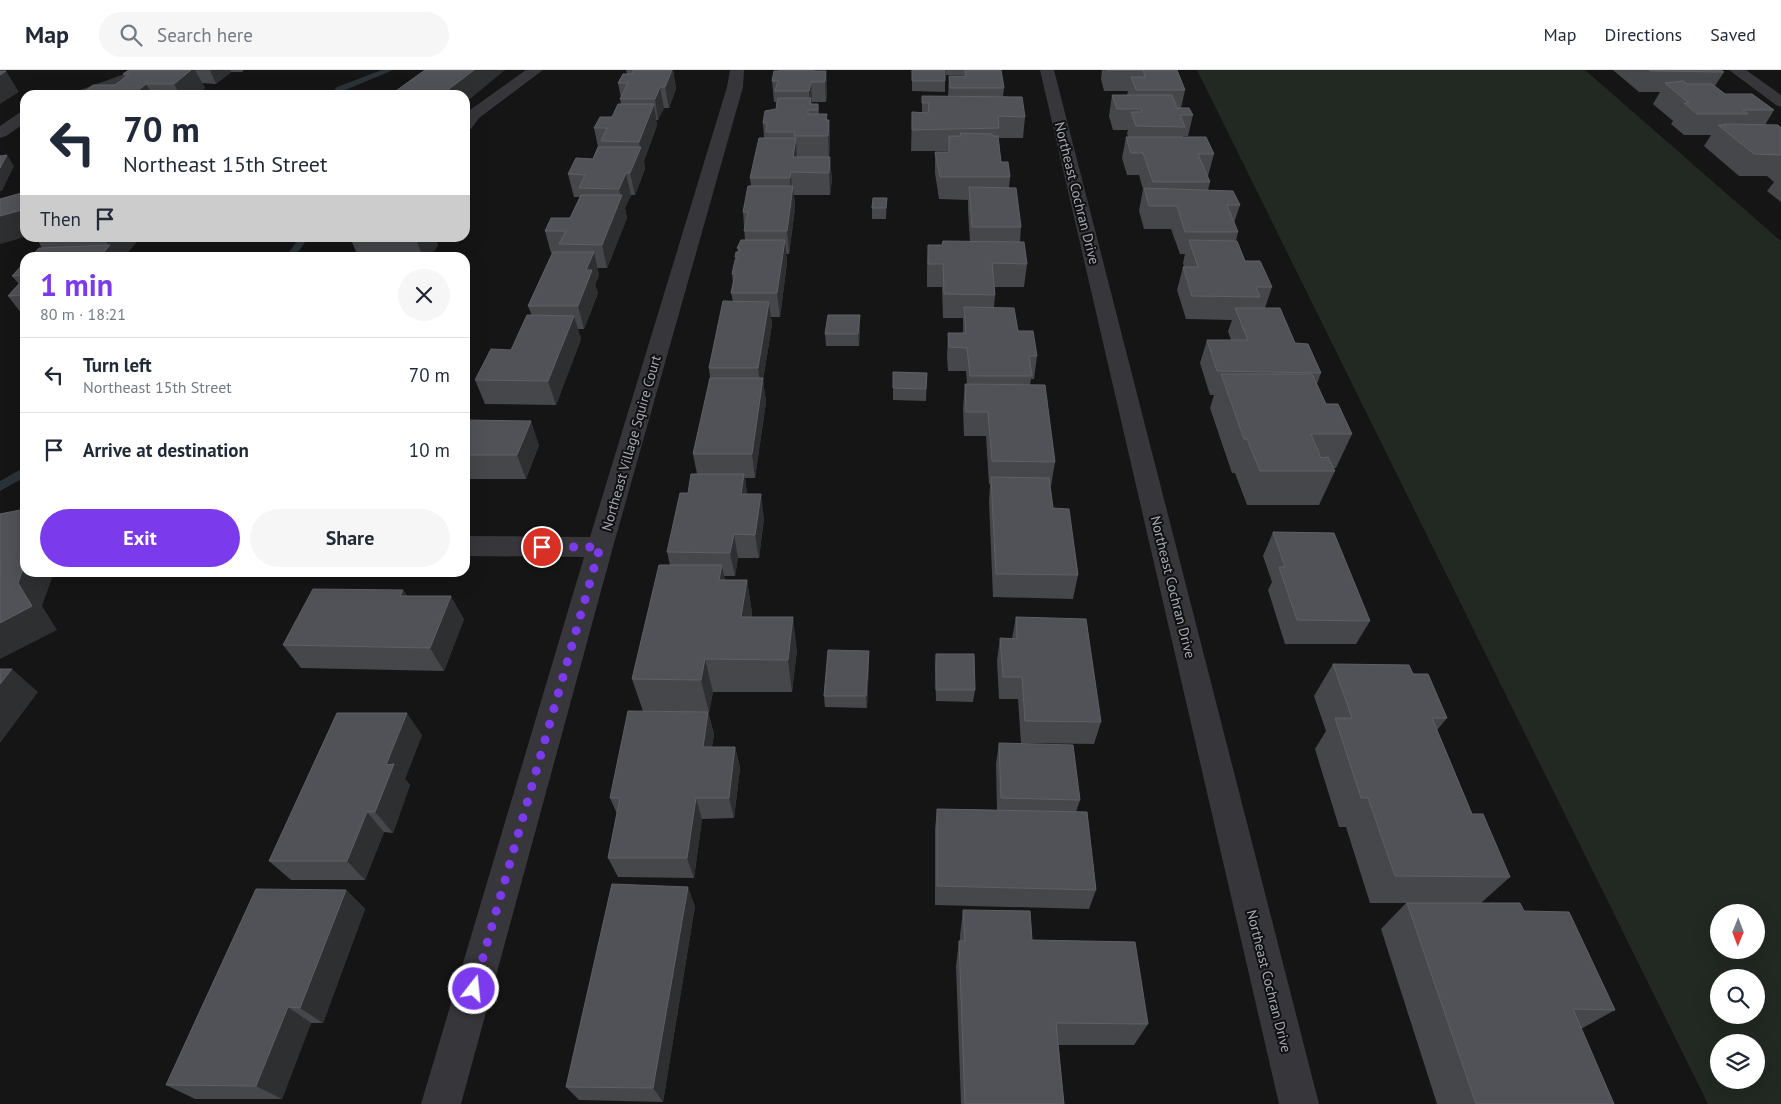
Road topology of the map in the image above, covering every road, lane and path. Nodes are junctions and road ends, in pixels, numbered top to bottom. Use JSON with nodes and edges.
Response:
{"nodes":[{"id":1,"x":126,"y":70,"type":"edge"},
{"id":2,"x":536,"y":70,"type":"edge"},
{"id":3,"x":737,"y":70,"type":"edge"},
{"id":4,"x":1047,"y":70,"type":"edge"},
{"id":5,"x":1736,"y":70,"type":"edge"},
{"id":6,"x":149,"y":71,"type":"edge"},
{"id":7,"x":94,"y":90,"type":"edge"},
{"id":8,"x":1781,"y":102,"type":"edge"},
{"id":9,"x":470,"y":119,"type":"edge"},
{"id":10,"x":470,"y":546,"type":"edge"},
{"id":11,"x":600,"y":547,"type":"junction"},
{"id":12,"x":441,"y":1104,"type":"edge"},
{"id":13,"x":1299,"y":1104,"type":"edge"}],
"edges":[{"from":1,"to":6,"type":"street"},
{"from":2,"to":9,"type":"street"},
{"from":3,"to":11,"type":"street","name":"Northeast Village Squire Court"},
{"from":4,"to":13,"type":"street","name":"Northeast Cochran Drive"},
{"from":5,"to":8,"type":"street"},
{"from":6,"to":7,"type":"street"},
{"from":10,"to":11,"type":"street"},
{"from":11,"to":12,"type":"street","name":"Northeast Village Squire Court"}]}
